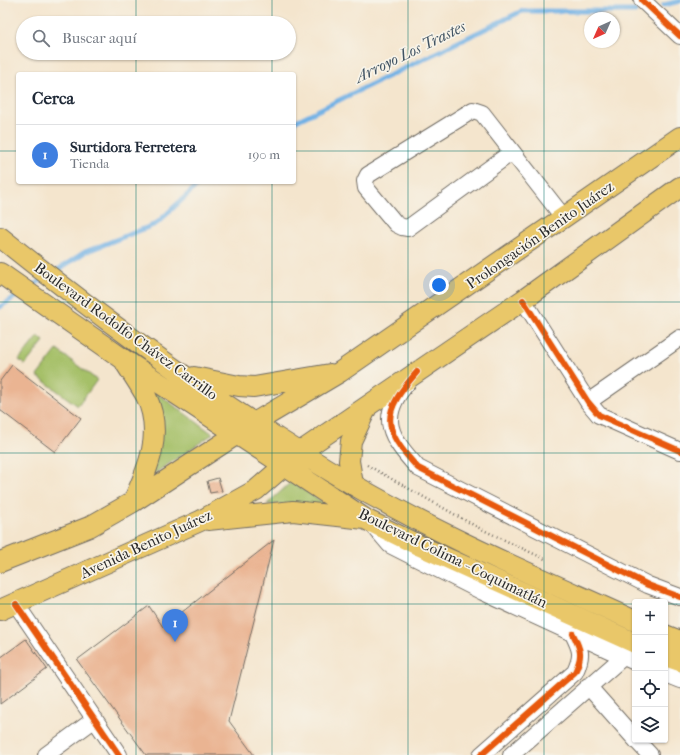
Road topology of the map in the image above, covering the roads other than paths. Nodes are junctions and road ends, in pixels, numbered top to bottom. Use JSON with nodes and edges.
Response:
{"nodes":[{"id":1,"x":642,"y":0,"type":"edge"},
{"id":2,"x":680,"y":36,"type":"edge"},
{"id":3,"x":680,"y":137,"type":"edge"},
{"id":4,"x":512,"y":152,"type":"junction"},
{"id":5,"x":680,"y":187,"type":"edge"},
{"id":6,"x":564,"y":218,"type":"junction"},
{"id":7,"x":0,"y":237,"type":"edge"},
{"id":8,"x":0,"y":272,"type":"edge"},
{"id":9,"x":523,"y":300,"type":"junction"},
{"id":10,"x":680,"y":338,"type":"edge"},
{"id":11,"x":123,"y":359,"type":"junction"},
{"id":12,"x":340,"y":372,"type":"junction"},
{"id":13,"x":417,"y":372,"type":"junction"},
{"id":14,"x":186,"y":376,"type":"junction"},
{"id":15,"x":588,"y":402,"type":"junction"},
{"id":16,"x":367,"y":406,"type":"junction"},
{"id":17,"x":254,"y":423,"type":"junction"},
{"id":18,"x":237,"y":435,"type":"junction"},
{"id":19,"x":680,"y":451,"type":"edge"},
{"id":20,"x":300,"y":452,"type":"junction"},
{"id":21,"x":284,"y":465,"type":"junction"},
{"id":22,"x":353,"y":484,"type":"junction"},
{"id":23,"x":132,"y":502,"type":"junction"},
{"id":24,"x":367,"y":520,"type":"junction"},
{"id":25,"x":200,"y":521,"type":"junction"},
{"id":26,"x":0,"y":562,"type":"edge"},
{"id":27,"x":680,"y":597,"type":"edge"},
{"id":28,"x":8,"y":607,"type":"edge"},
{"id":29,"x":632,"y":620,"type":"edge"},
{"id":30,"x":573,"y":634,"type":"junction"},
{"id":31,"x":668,"y":636,"type":"edge"},
{"id":32,"x":680,"y":641,"type":"edge"},
{"id":33,"x":631,"y":654,"type":"edge"},
{"id":34,"x":668,"y":657,"type":"edge"},
{"id":35,"x":680,"y":661,"type":"edge"},
{"id":36,"x":668,"y":675,"type":"edge"},
{"id":37,"x":680,"y":680,"type":"edge"},
{"id":38,"x":588,"y":686,"type":"junction"},
{"id":39,"x":95,"y":719,"type":"junction"},
{"id":40,"x":632,"y":735,"type":"edge"},
{"id":41,"x":640,"y":743,"type":"edge"},
{"id":42,"x":46,"y":755,"type":"edge"},
{"id":43,"x":119,"y":755,"type":"edge"},
{"id":44,"x":481,"y":755,"type":"edge"},
{"id":45,"x":511,"y":755,"type":"edge"},
{"id":46,"x":650,"y":755,"type":"edge"}],
"edges":[{"from":1,"to":2,"type":"street"},
{"from":3,"to":6,"type":"main road","name":"Prolongación Benito Juárez"},
{"from":4,"to":4,"type":"street"},
{"from":4,"to":6,"type":"street"},
{"from":5,"to":9,"type":"main road"},
{"from":6,"to":12,"type":"main road","name":"Prolongación Benito Juárez"},
{"from":7,"to":14,"type":"main road","name":"Boulevard Rodolfo Chávez Carrillo"},
{"from":8,"to":11,"type":"main road","name":"Boulevard Rodolfo Chávez Carrillo"},
{"from":9,"to":13,"type":"main road"},
{"from":9,"to":15,"type":"street"},
{"from":10,"to":15,"type":"street"},
{"from":11,"to":18,"type":"main road","name":"Boulevard Rodolfo Chávez Carrillo"},
{"from":11,"to":23,"type":"main road"},
{"from":12,"to":14,"type":"main road"},
{"from":12,"to":17,"type":"main road","name":"Prolongación Benito Juárez"},
{"from":13,"to":16,"type":"main road"},
{"from":13,"to":27,"type":"street"},
{"from":14,"to":17,"type":"main road","name":"Boulevard Rodolfo Chávez Carrillo"},
{"from":15,"to":19,"type":"street"},
{"from":16,"to":20,"type":"main road"},
{"from":16,"to":22,"type":"main road"},
{"from":17,"to":18,"type":"main road","name":"Prolongación Benito Juárez"},
{"from":17,"to":20,"type":"main road","name":"Boulevard Colima - Coquimatlán"},
{"from":18,"to":21,"type":"main road","name":"Boulevard Colima - Coquimatlán"},
{"from":18,"to":23,"type":"main road"},
{"from":20,"to":21,"type":"main road"},
{"from":20,"to":22,"type":"main road","name":"Boulevard Colima - Coquimatlán"},
{"from":21,"to":24,"type":"main road","name":"Boulevard Colima - Coquimatlán"},
{"from":21,"to":25,"type":"main road","name":"Avenida Benito Juárez"},
{"from":22,"to":29,"type":"main road","name":"Boulevard Colima - Coquimatlán"},
{"from":23,"to":26,"type":"main road"},
{"from":24,"to":25,"type":"main road"},
{"from":24,"to":30,"type":"street"},
{"from":24,"to":33,"type":"main road","name":"Boulevard Colima - Coquimatlán"},
{"from":25,"to":28,"type":"main road","name":"Avenida Benito Juárez"},
{"from":28,"to":39,"type":"street"},
{"from":30,"to":33,"type":"street"},
{"from":30,"to":44,"type":"street"},
{"from":31,"to":32,"type":"main road"},
{"from":33,"to":38,"type":"street"},
{"from":34,"to":35,"type":"main road"},
{"from":36,"to":37,"type":"street"},
{"from":38,"to":40,"type":"street"},
{"from":38,"to":45,"type":"street"},
{"from":39,"to":42,"type":"street"},
{"from":39,"to":43,"type":"street"},
{"from":41,"to":46,"type":"street"}]}
